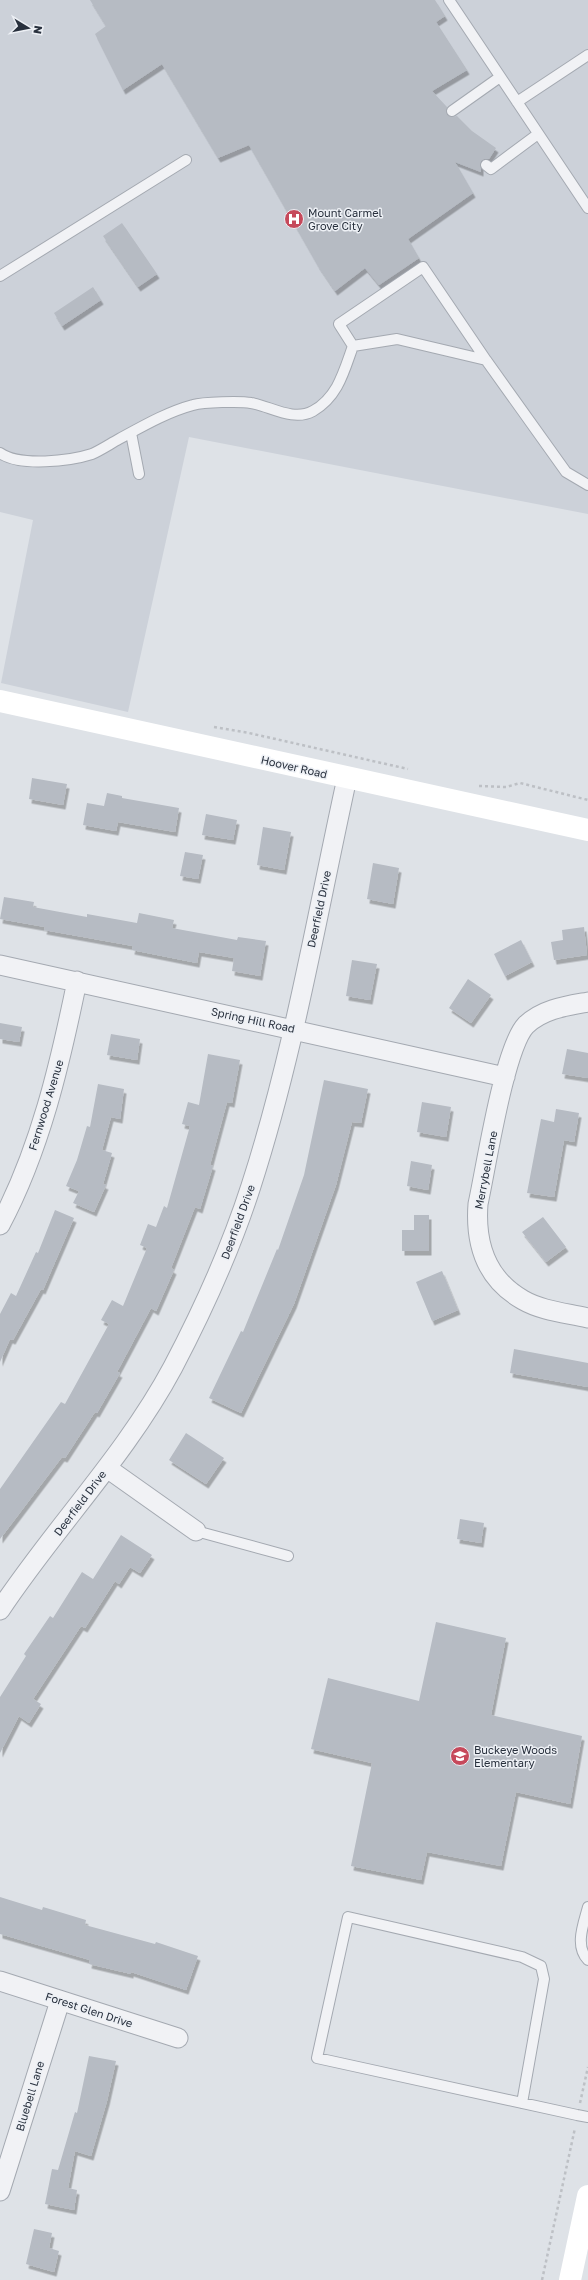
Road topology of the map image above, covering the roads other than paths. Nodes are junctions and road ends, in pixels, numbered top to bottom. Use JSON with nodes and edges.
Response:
{"nodes":[{"id":1,"x":449,"y":0,"type":"edge"},
{"id":2,"x":588,"y":55,"type":"edge"},
{"id":3,"x":500,"y":77,"type":"junction"},
{"id":4,"x":516,"y":102,"type":"junction"},
{"id":5,"x":452,"y":111,"type":"dead end"},
{"id":6,"x":538,"y":134,"type":"junction"},
{"id":7,"x":186,"y":160,"type":"dead end"},
{"id":8,"x":486,"y":164,"type":"dead end"},
{"id":9,"x":588,"y":208,"type":"edge"},
{"id":10,"x":0,"y":276,"type":"edge"},
{"id":11,"x":353,"y":346,"type":"junction"},
{"id":12,"x":486,"y":360,"type":"junction"},
{"id":13,"x":131,"y":433,"type":"junction"},
{"id":14,"x":0,"y":453,"type":"edge"},
{"id":15,"x":138,"y":474,"type":"dead end"},
{"id":16,"x":588,"y":485,"type":"edge"},
{"id":17,"x":0,"y":701,"type":"edge"},
{"id":18,"x":347,"y":778,"type":"junction"},
{"id":19,"x":588,"y":830,"type":"edge"},
{"id":20,"x":0,"y":965,"type":"edge"},
{"id":21,"x":77,"y":981,"type":"junction"},
{"id":22,"x":588,"y":1002,"type":"edge"},
{"id":23,"x":293,"y":1029,"type":"junction"},
{"id":24,"x":506,"y":1077,"type":"junction"},
{"id":25,"x":0,"y":1225,"type":"edge"},
{"id":26,"x":588,"y":1318,"type":"edge"},
{"id":27,"x":107,"y":1468,"type":"junction"},
{"id":28,"x":196,"y":1531,"type":"joint"},
{"id":29,"x":288,"y":1556,"type":"dead end"},
{"id":30,"x":0,"y":1610,"type":"edge"},
{"id":31,"x":588,"y":1907,"type":"edge"},
{"id":32,"x":588,"y":1960,"type":"edge"},
{"id":33,"x":0,"y":1981,"type":"edge"},
{"id":34,"x":60,"y":2001,"type":"junction"},
{"id":35,"x":178,"y":2038,"type":"dead end"},
{"id":36,"x":522,"y":2103,"type":"junction"},
{"id":37,"x":588,"y":2117,"type":"edge"},
{"id":38,"x":0,"y":2191,"type":"edge"},
{"id":39,"x":588,"y":2196,"type":"edge"},
{"id":40,"x":570,"y":2280,"type":"edge"}],
"edges":[{"from":1,"to":3,"type":"lane"},
{"from":2,"to":4,"type":"lane"},
{"from":3,"to":4,"type":"lane"},
{"from":3,"to":5,"type":"lane"},
{"from":4,"to":6,"type":"lane"},
{"from":6,"to":8,"type":"lane"},
{"from":6,"to":9,"type":"lane"},
{"from":7,"to":10,"type":"lane"},
{"from":11,"to":12,"type":"lane"},
{"from":11,"to":12,"type":"lane"},
{"from":11,"to":13,"type":"lane"},
{"from":12,"to":16,"type":"lane"},
{"from":13,"to":14,"type":"lane"},
{"from":13,"to":15,"type":"lane"},
{"from":17,"to":18,"type":"main road","name":"Hoover Road"},
{"from":18,"to":19,"type":"main road","name":"Hoover Road"},
{"from":18,"to":23,"type":"street","name":"Deerfield Drive"},
{"from":20,"to":21,"type":"street","name":"Spring Hill Road"},
{"from":21,"to":23,"type":"street","name":"Spring Hill Road"},
{"from":21,"to":25,"type":"street","name":"Fernwood Avenue"},
{"from":22,"to":24,"type":"street","name":"Merrybell Lane"},
{"from":23,"to":24,"type":"street","name":"Spring Hill Road"},
{"from":23,"to":27,"type":"street","name":"Deerfield Drive"},
{"from":24,"to":26,"type":"street","name":"Merrybell Lane"},
{"from":27,"to":28,"type":"street"},
{"from":27,"to":30,"type":"street","name":"Deerfield Drive"},
{"from":28,"to":29,"type":"lane"},
{"from":31,"to":32,"type":"lane"},
{"from":33,"to":34,"type":"street","name":"Forest Glen Drive"},
{"from":34,"to":35,"type":"street","name":"Forest Glen Drive"},
{"from":34,"to":38,"type":"street","name":"Bluebell Lane"},
{"from":36,"to":36,"type":"lane"},
{"from":36,"to":37,"type":"lane"},
{"from":39,"to":40,"type":"main road"}]}
